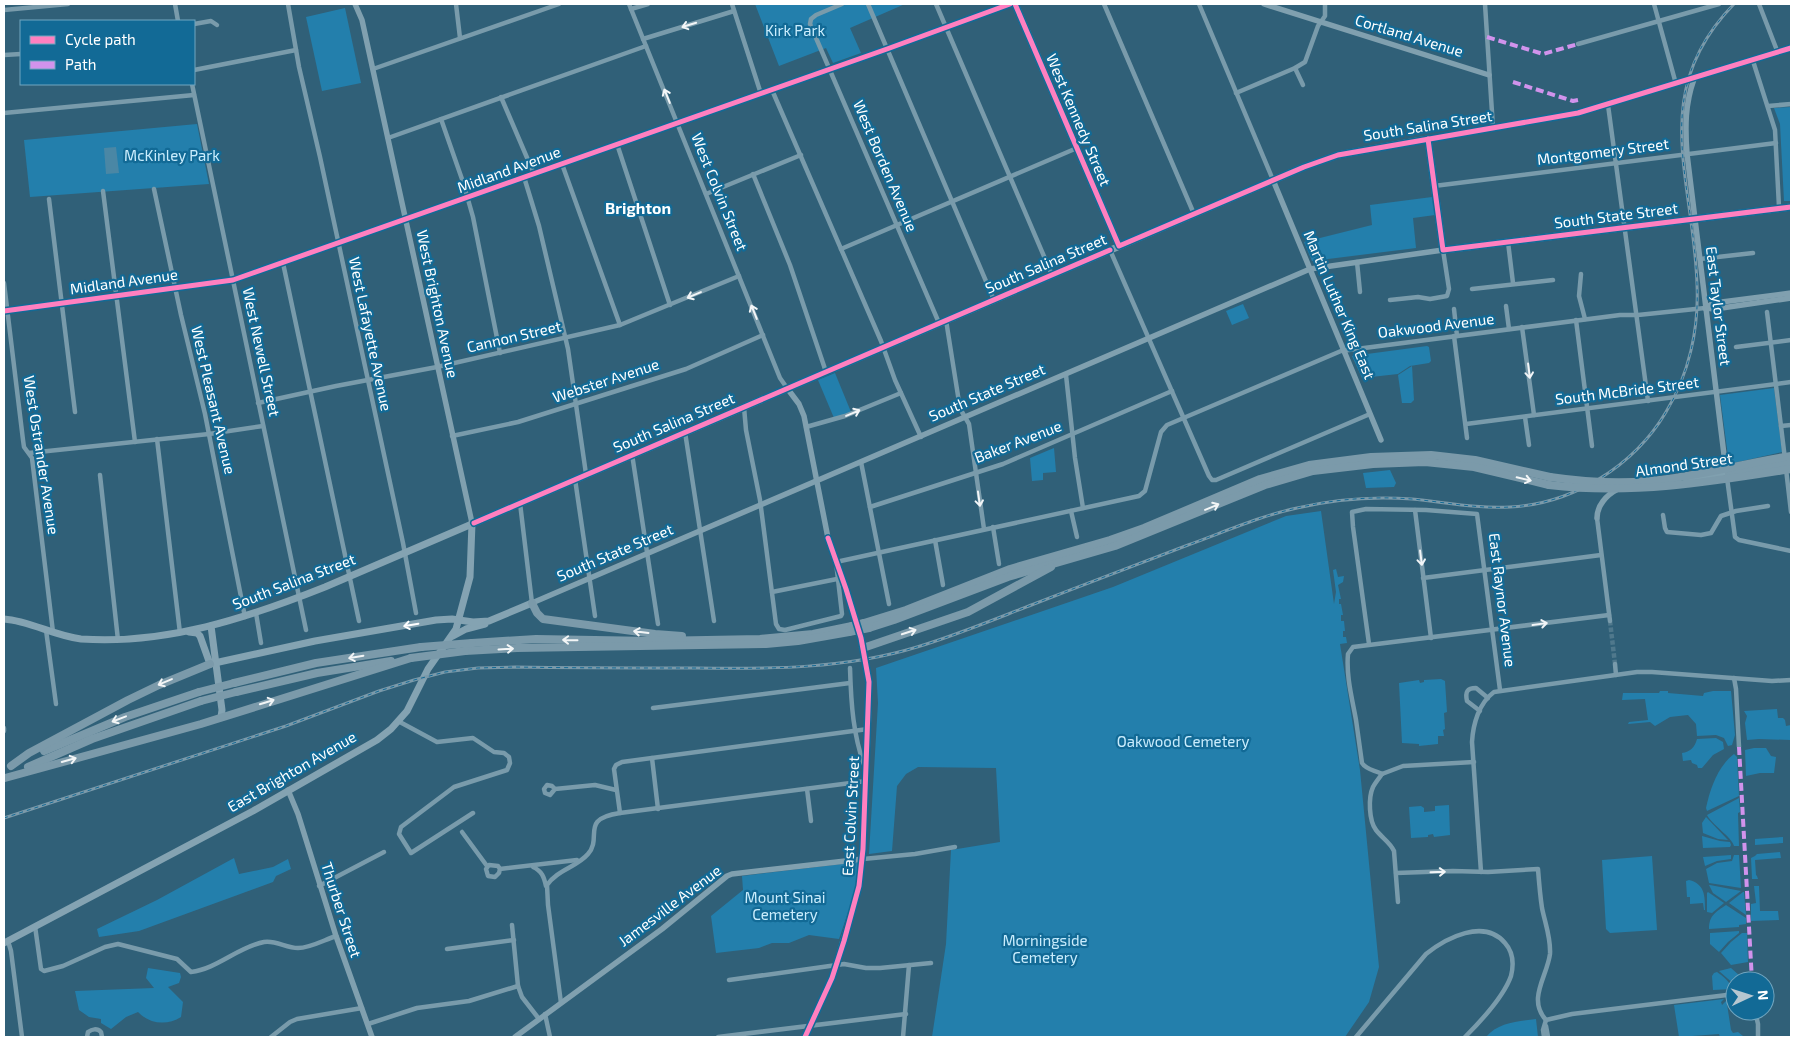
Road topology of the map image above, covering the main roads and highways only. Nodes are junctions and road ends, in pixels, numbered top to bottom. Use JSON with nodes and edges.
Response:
{"nodes":[{"id":1,"x":1014,"y":4,"type":"edge"},
{"id":2,"x":1791,"y":207,"type":"edge"},
{"id":3,"x":1119,"y":246,"type":"junction"},
{"id":4,"x":1444,"y":250,"type":"joint"},
{"id":5,"x":1791,"y":452,"type":"edge"},
{"id":6,"x":1790,"y":459,"type":"edge"},
{"id":7,"x":1372,"y":460,"type":"junction"},
{"id":8,"x":1738,"y":466,"type":"junction"},
{"id":9,"x":1791,"y":469,"type":"edge"},
{"id":10,"x":1550,"y":481,"type":"junction"},
{"id":11,"x":1680,"y":485,"type":"junction"},
{"id":12,"x":472,"y":524,"type":"junction"},
{"id":13,"x":1059,"y":562,"type":"junction"},
{"id":14,"x":532,"y":603,"type":"joint"},
{"id":15,"x":4,"y":619,"type":"edge"},
{"id":16,"x":444,"y":620,"type":"junction"},
{"id":17,"x":460,"y":620,"type":"junction"},
{"id":18,"x":494,"y":620,"type":"junction"},
{"id":19,"x":866,"y":625,"type":"junction"},
{"id":20,"x":209,"y":627,"type":"junction"},
{"id":21,"x":850,"y":629,"type":"junction"},
{"id":22,"x":456,"y":630,"type":"junction"},
{"id":23,"x":183,"y":632,"type":"junction"},
{"id":24,"x":451,"y":637,"type":"junction"},
{"id":25,"x":724,"y":639,"type":"junction"},
{"id":26,"x":863,"y":648,"type":"road end"},
{"id":27,"x":411,"y":658,"type":"junction"},
{"id":28,"x":212,"y":663,"type":"junction"},
{"id":29,"x":221,"y":717,"type":"junction"},
{"id":30,"x":6,"y":773,"type":"edge"},
{"id":31,"x":6,"y":942,"type":"edge"}],
"edges":[{"from":1,"to":3,"type":"main road","name":"West Kennedy Street"},
{"from":2,"to":4,"type":"main road","name":"South State Street"},
{"from":3,"to":4,"type":"main road","name":"South Salina Street"},
{"from":3,"to":12,"type":"main road","name":"South Salina Street"},
{"from":5,"to":8,"type":"highway","bridge":true},
{"from":6,"to":8,"type":"highway","bridge":true},
{"from":6,"to":11,"type":"highway","bridge":true},
{"from":7,"to":10,"type":"highway"},
{"from":13,"to":7,"type":"highway","one_way":true},
{"from":7,"to":19,"type":"highway"},
{"from":8,"to":10,"type":"highway","bridge":true},
{"from":9,"to":11,"type":"highway","bridge":true},
{"from":10,"to":11,"type":"highway","bridge":true},
{"from":12,"to":17,"type":"main road","name":"East Brighton Avenue"},
{"from":12,"to":20,"type":"main road","name":"South Salina Street"},
{"from":13,"to":19,"type":"highway"},
{"from":26,"to":13,"type":"highway","one_way":true},
{"from":14,"to":18,"type":"main road","name":"South State Street"},
{"from":25,"to":14,"type":"highway","one_way":true},
{"from":15,"to":23,"type":"main road","name":"South Salina Street"},
{"from":16,"to":17,"type":"main road","name":"South State Street"},
{"from":16,"to":22,"type":"main road"},
{"from":16,"to":28,"type":"main road","name":"South State Street","one_way":true},
{"from":17,"to":18,"type":"main road","name":"South State Street"},
{"from":17,"to":22,"type":"main road","name":"East Brighton Avenue"},
{"from":18,"to":24,"type":"main road"},
{"from":19,"to":21,"type":"highway","bridge":true},
{"from":20,"to":23,"type":"main road","name":"South Salina Street"},
{"from":20,"to":28,"type":"main road"},
{"from":21,"to":25,"type":"highway"},
{"from":27,"to":21,"type":"highway","one_way":true,"bridge":true},
{"from":22,"to":24,"type":"main road","name":"East Brighton Avenue"},
{"from":23,"to":28,"type":"main road"},
{"from":24,"to":31,"type":"main road","name":"East Brighton Avenue"},
{"from":25,"to":30,"type":"highway","one_way":true,"bridge":true},
{"from":29,"to":27,"type":"highway","one_way":true},
{"from":27,"to":30,"type":"highway","bridge":true},
{"from":28,"to":29,"type":"main road"},
{"from":28,"to":30,"type":"highway","one_way":true},
{"from":30,"to":29,"type":"highway","one_way":true}]}
